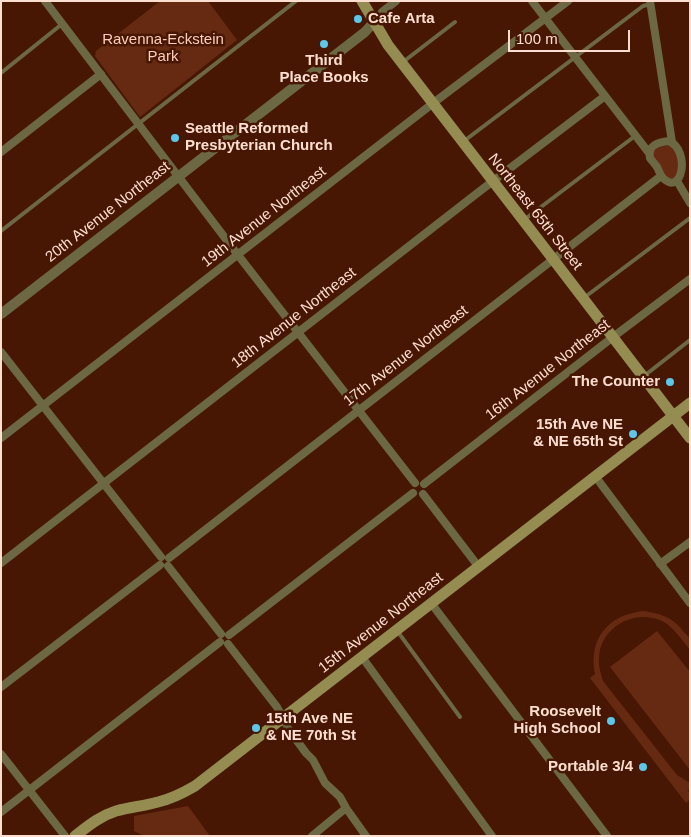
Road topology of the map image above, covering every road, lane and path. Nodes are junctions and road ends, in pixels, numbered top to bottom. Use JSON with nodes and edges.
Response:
{"nodes":[{"id":1,"x":45,"y":1,"type":"edge"},
{"id":2,"x":296,"y":1,"type":"edge"},
{"id":3,"x":362,"y":1,"type":"edge"},
{"id":4,"x":396,"y":1,"type":"edge"},
{"id":5,"x":532,"y":1,"type":"edge"},
{"id":6,"x":568,"y":1,"type":"edge"},
{"id":7,"x":650,"y":3,"type":"edge"},
{"id":8,"x":545,"y":18,"type":"junction"},
{"id":9,"x":374,"y":22,"type":"junction"},
{"id":10,"x":455,"y":22,"type":"dead end"},
{"id":11,"x":63,"y":24,"type":"junction"},
{"id":12,"x":575,"y":57,"type":"junction"},
{"id":13,"x":401,"y":63,"type":"junction"},
{"id":14,"x":1,"y":73,"type":"edge"},
{"id":15,"x":101,"y":74,"type":"junction"},
{"id":16,"x":605,"y":96,"type":"junction"},
{"id":17,"x":432,"y":104,"type":"junction"},
{"id":18,"x":139,"y":124,"type":"junction"},
{"id":19,"x":635,"y":136,"type":"junction"},
{"id":20,"x":672,"y":142,"type":"junction"},
{"id":21,"x":462,"y":143,"type":"junction"},
{"id":22,"x":1,"y":152,"type":"edge"},
{"id":23,"x":649,"y":154,"type":"junction"},
{"id":24,"x":178,"y":176,"type":"junction"},
{"id":25,"x":661,"y":176,"type":"junction"},
{"id":26,"x":492,"y":181,"type":"junction"},
{"id":27,"x":677,"y":181,"type":"junction"},
{"id":28,"x":690,"y":203,"type":"edge"},
{"id":29,"x":690,"y":218,"type":"edge"},
{"id":30,"x":523,"y":220,"type":"junction"},
{"id":31,"x":1,"y":231,"type":"edge"},
{"id":32,"x":238,"y":255,"type":"junction"},
{"id":33,"x":553,"y":259,"type":"junction"},
{"id":34,"x":690,"y":279,"type":"edge"},
{"id":35,"x":583,"y":298,"type":"junction"},
{"id":36,"x":1,"y":314,"type":"edge"},
{"id":37,"x":298,"y":332,"type":"junction"},
{"id":38,"x":613,"y":337,"type":"junction"},
{"id":39,"x":690,"y":340,"type":"edge"},
{"id":40,"x":1,"y":352,"type":"edge"},
{"id":41,"x":643,"y":376,"type":"junction"},
{"id":42,"x":690,"y":403,"type":"edge"},
{"id":43,"x":43,"y":406,"type":"junction"},
{"id":44,"x":358,"y":410,"type":"junction"},
{"id":45,"x":673,"y":416,"type":"junction"},
{"id":46,"x":1,"y":438,"type":"edge"},
{"id":47,"x":690,"y":438,"type":"edge"},
{"id":48,"x":595,"y":476,"type":"junction"},
{"id":49,"x":415,"y":483,"type":"junction"},
{"id":50,"x":104,"y":484,"type":"junction"},
{"id":51,"x":424,"y":484,"type":"junction"},
{"id":52,"x":413,"y":493,"type":"junction"},
{"id":53,"x":423,"y":494,"type":"junction"},
{"id":54,"x":690,"y":542,"type":"edge"},
{"id":55,"x":164,"y":561,"type":"junction"},
{"id":56,"x":1,"y":563,"type":"edge"},
{"id":57,"x":660,"y":564,"type":"junction"},
{"id":58,"x":478,"y":566,"type":"junction"},
{"id":59,"x":431,"y":603,"type":"junction"},
{"id":60,"x":690,"y":603,"type":"edge"},
{"id":61,"x":396,"y":630,"type":"junction"},
{"id":62,"x":225,"y":639,"type":"junction"},
{"id":63,"x":362,"y":657,"type":"junction"},
{"id":64,"x":1,"y":687,"type":"edge"},
{"id":65,"x":460,"y":717,"type":"dead end"},
{"id":66,"x":282,"y":718,"type":"junction"},
{"id":67,"x":1,"y":754,"type":"edge"},
{"id":68,"x":30,"y":790,"type":"junction"},
{"id":69,"x":346,"y":808,"type":"junction"},
{"id":70,"x":1,"y":812,"type":"edge"},
{"id":71,"x":65,"y":836,"type":"edge"},
{"id":72,"x":75,"y":836,"type":"edge"},
{"id":73,"x":312,"y":836,"type":"edge"},
{"id":74,"x":366,"y":836,"type":"edge"},
{"id":75,"x":492,"y":836,"type":"edge"},
{"id":76,"x":606,"y":836,"type":"edge"}],
"edges":[{"from":1,"to":11,"type":"street"},
{"from":2,"to":18,"type":"lane"},
{"from":3,"to":9,"type":"main road","name":"Northeast 65th Street"},
{"from":4,"to":9,"type":"street","name":"20th Avenue Northeast"},
{"from":5,"to":8,"type":"street"},
{"from":6,"to":8,"type":"street","name":"19th Avenue Northeast"},
{"from":7,"to":12,"type":"lane"},
{"from":7,"to":20,"type":"street"},
{"from":8,"to":12,"type":"street"},
{"from":8,"to":17,"type":"street","name":"19th Avenue Northeast"},
{"from":9,"to":13,"type":"main road","name":"Northeast 65th Street"},
{"from":9,"to":24,"type":"street","name":"20th Avenue Northeast"},
{"from":10,"to":13,"type":"lane"},
{"from":11,"to":14,"type":"lane"},
{"from":11,"to":15,"type":"street"},
{"from":12,"to":16,"type":"street"},
{"from":12,"to":21,"type":"lane"},
{"from":13,"to":17,"type":"main road","name":"Northeast 65th Street"},
{"from":15,"to":18,"type":"street"},
{"from":15,"to":22,"type":"street"},
{"from":16,"to":19,"type":"street"},
{"from":16,"to":26,"type":"street","name":"18th Avenue Northeast"},
{"from":17,"to":21,"type":"main road","name":"Northeast 65th Street"},
{"from":17,"to":32,"type":"street","name":"19th Avenue Northeast"},
{"from":18,"to":24,"type":"street"},
{"from":18,"to":31,"type":"lane"},
{"from":19,"to":23,"type":"street"},
{"from":19,"to":30,"type":"lane"},
{"from":20,"to":23,"type":"street"},
{"from":20,"to":27,"type":"street"},
{"from":21,"to":26,"type":"main road","name":"Northeast 65th Street"},
{"from":23,"to":25,"type":"street"},
{"from":24,"to":32,"type":"street"},
{"from":24,"to":36,"type":"street","name":"20th Avenue Northeast"},
{"from":25,"to":27,"type":"street"},
{"from":25,"to":33,"type":"street","name":"17th Avenue Northeast"},
{"from":26,"to":30,"type":"main road","name":"Northeast 65th Street"},
{"from":26,"to":37,"type":"street","name":"18th Avenue Northeast"},
{"from":27,"to":28,"type":"street"},
{"from":29,"to":35,"type":"lane"},
{"from":30,"to":33,"type":"main road","name":"Northeast 65th Street"},
{"from":32,"to":37,"type":"street"},
{"from":32,"to":43,"type":"street","name":"19th Avenue Northeast"},
{"from":33,"to":35,"type":"main road","name":"Northeast 65th Street"},
{"from":33,"to":44,"type":"street","name":"17th Avenue Northeast"},
{"from":34,"to":38,"type":"street","name":"16th Avenue Northeast"},
{"from":35,"to":38,"type":"main road","name":"Northeast 65th Street"},
{"from":37,"to":44,"type":"street"},
{"from":37,"to":50,"type":"street","name":"18th Avenue Northeast"},
{"from":38,"to":41,"type":"main road","name":"Northeast 65th Street"},
{"from":38,"to":51,"type":"street","name":"16th Avenue Northeast"},
{"from":39,"to":41,"type":"lane"},
{"from":40,"to":43,"type":"street"},
{"from":41,"to":45,"type":"main road","name":"Northeast 65th Street"},
{"from":42,"to":45,"type":"main road","name":"15th Avenue Northeast"},
{"from":43,"to":46,"type":"street","name":"19th Avenue Northeast"},
{"from":43,"to":50,"type":"street"},
{"from":44,"to":49,"type":"street"},
{"from":44,"to":55,"type":"street","name":"17th Avenue Northeast"},
{"from":45,"to":47,"type":"main road","name":"Northeast 65th Street"},
{"from":45,"to":48,"type":"main road","name":"15th Avenue Northeast"},
{"from":48,"to":57,"type":"street"},
{"from":48,"to":58,"type":"main road","name":"15th Avenue Northeast"},
{"from":49,"to":51,"type":"street"},
{"from":49,"to":52,"type":"street"},
{"from":50,"to":55,"type":"street"},
{"from":50,"to":56,"type":"street","name":"18th Avenue Northeast"},
{"from":51,"to":53,"type":"street"},
{"from":52,"to":53,"type":"street"},
{"from":52,"to":62,"type":"street"},
{"from":53,"to":58,"type":"street"},
{"from":54,"to":57,"type":"street"},
{"from":55,"to":62,"type":"street"},
{"from":55,"to":64,"type":"street","name":"17th Avenue Northeast"},
{"from":57,"to":60,"type":"street"},
{"from":58,"to":59,"type":"main road","name":"15th Avenue Northeast"},
{"from":59,"to":61,"type":"main road","name":"15th Avenue Northeast"},
{"from":59,"to":76,"type":"street"},
{"from":61,"to":63,"type":"main road","name":"15th Avenue Northeast"},
{"from":61,"to":65,"type":"lane"},
{"from":62,"to":66,"type":"street"},
{"from":62,"to":68,"type":"street"},
{"from":63,"to":66,"type":"main road","name":"15th Avenue Northeast"},
{"from":63,"to":75,"type":"street"},
{"from":66,"to":69,"type":"street"},
{"from":66,"to":72,"type":"main road","name":"15th Avenue Northeast"},
{"from":67,"to":68,"type":"street"},
{"from":68,"to":70,"type":"street"},
{"from":68,"to":71,"type":"street"},
{"from":69,"to":73,"type":"street"},
{"from":69,"to":74,"type":"street"}]}
